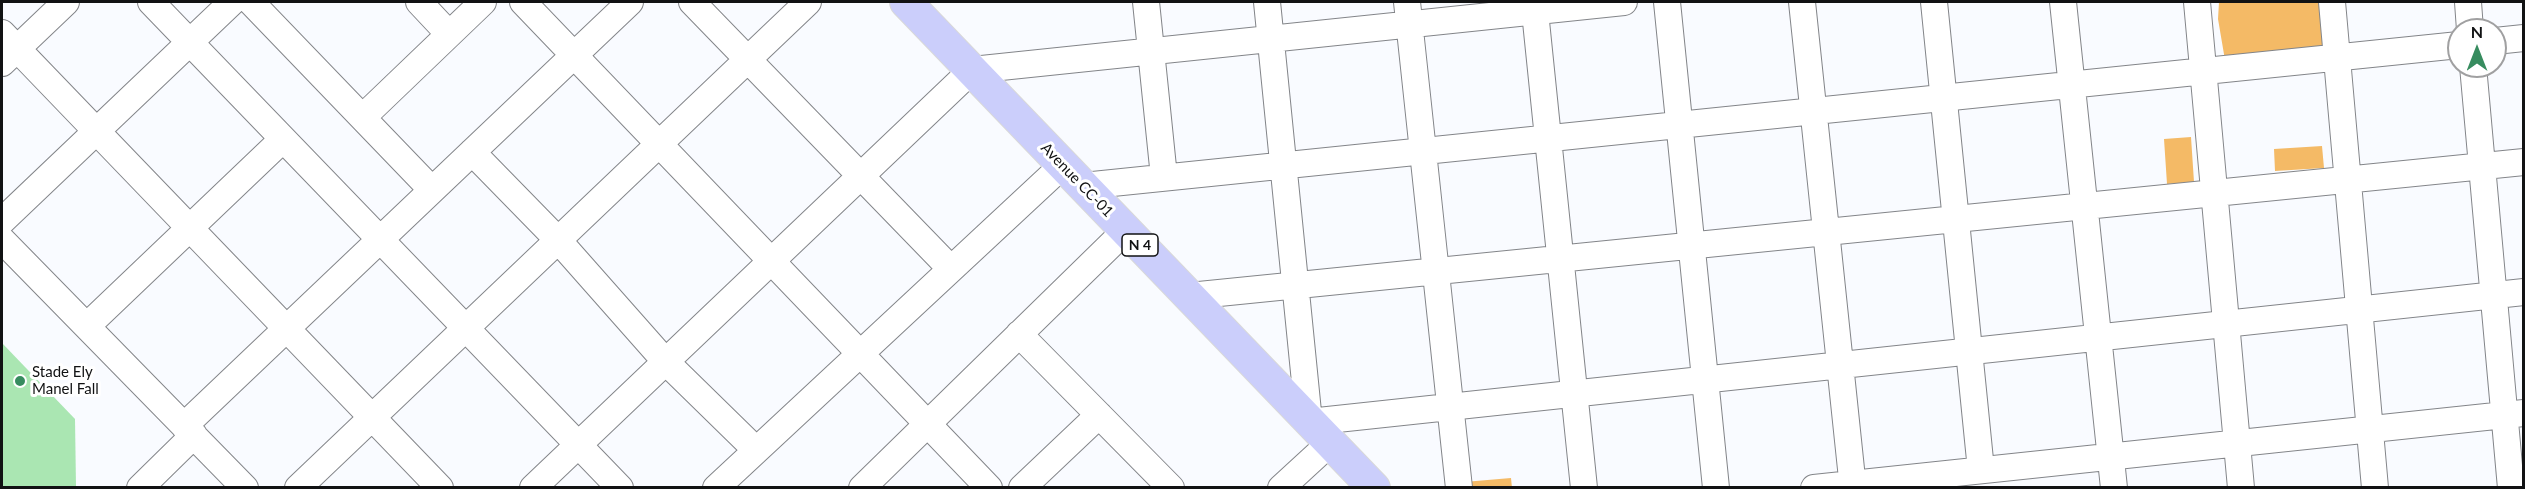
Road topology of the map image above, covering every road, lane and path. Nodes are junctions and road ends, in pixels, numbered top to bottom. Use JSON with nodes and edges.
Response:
{"nodes":[{"id":1,"x":66,"y":2,"type":"edge"},
{"id":2,"x":151,"y":2,"type":"edge"},
{"id":3,"x":232,"y":2,"type":"edge"},
{"id":4,"x":251,"y":2,"type":"edge"},
{"id":5,"x":419,"y":2,"type":"edge"},
{"id":6,"x":483,"y":2,"type":"edge"},
{"id":7,"x":523,"y":2,"type":"edge"},
{"id":8,"x":630,"y":2,"type":"edge"},
{"id":9,"x":692,"y":2,"type":"edge"},
{"id":10,"x":808,"y":2,"type":"edge"},
{"id":11,"x":906,"y":2,"type":"edge"},
{"id":12,"x":1146,"y":2,"type":"edge"},
{"id":13,"x":1267,"y":2,"type":"edge"},
{"id":14,"x":1623,"y":2,"type":"edge"},
{"id":15,"x":1667,"y":2,"type":"edge"},
{"id":16,"x":1802,"y":2,"type":"edge"},
{"id":17,"x":1934,"y":2,"type":"edge"},
{"id":18,"x":2064,"y":2,"type":"edge"},
{"id":19,"x":2197,"y":2,"type":"edge"},
{"id":20,"x":2332,"y":2,"type":"edge"},
{"id":21,"x":2468,"y":2,"type":"edge"},
{"id":22,"x":1535,"y":6,"type":"edge"},
{"id":23,"x":1409,"y":13,"type":"edge"},
{"id":24,"x":2469,"y":18,"type":"edge"},
{"id":25,"x":449,"y":34,"type":"junction"},
{"id":26,"x":1271,"y":38,"type":"junction"},
{"id":27,"x":2523,"y":38,"type":"edge"},
{"id":28,"x":2507,"y":40,"type":"edge"},
{"id":29,"x":190,"y":42,"type":"junction"},
{"id":30,"x":2447,"y":46,"type":"edge"},
{"id":31,"x":7,"y":48,"type":"edge"},
{"id":32,"x":1151,"y":51,"type":"junction"},
{"id":33,"x":574,"y":54,"type":"junction"},
{"id":34,"x":2337,"y":57,"type":"junction"},
{"id":35,"x":748,"y":59,"type":"junction"},
{"id":36,"x":972,"y":70,"type":"junction"},
{"id":37,"x":2204,"y":71,"type":"junction"},
{"id":38,"x":2474,"y":78,"type":"edge"},
{"id":39,"x":2072,"y":84,"type":"junction"},
{"id":40,"x":1944,"y":97,"type":"junction"},
{"id":41,"x":1814,"y":111,"type":"junction"},
{"id":42,"x":363,"y":117,"type":"junction"},
{"id":43,"x":1679,"y":124,"type":"junction"},
{"id":44,"x":96,"y":131,"type":"junction"},
{"id":45,"x":1548,"y":138,"type":"junction"},
{"id":46,"x":284,"y":139,"type":"junction"},
{"id":47,"x":659,"y":144,"type":"junction"},
{"id":48,"x":1423,"y":151,"type":"junction"},
{"id":49,"x":472,"y":152,"type":"junction"},
{"id":50,"x":2523,"y":162,"type":"edge"},
{"id":51,"x":1283,"y":165,"type":"junction"},
{"id":52,"x":2482,"y":166,"type":"junction"},
{"id":53,"x":1073,"y":175,"type":"junction"},
{"id":54,"x":861,"y":176,"type":"junction"},
{"id":55,"x":1164,"y":177,"type":"junction"},
{"id":56,"x":2348,"y":179,"type":"junction"},
{"id":57,"x":432,"y":190,"type":"junction"},
{"id":58,"x":2215,"y":193,"type":"junction"},
{"id":59,"x":2085,"y":206,"type":"junction"},
{"id":60,"x":1956,"y":219,"type":"junction"},
{"id":61,"x":2,"y":221,"type":"edge"},
{"id":62,"x":190,"y":228,"type":"junction"},
{"id":63,"x":1126,"y":230,"type":"junction"},
{"id":64,"x":1826,"y":232,"type":"junction"},
{"id":65,"x":380,"y":239,"type":"junction"},
{"id":66,"x":2,"y":240,"type":"edge"},
{"id":67,"x":558,"y":240,"type":"junction"},
{"id":68,"x":1692,"y":245,"type":"junction"},
{"id":69,"x":1561,"y":259,"type":"junction"},
{"id":70,"x":771,"y":261,"type":"junction"},
{"id":71,"x":951,"y":269,"type":"junction"},
{"id":72,"x":1436,"y":271,"type":"junction"},
{"id":73,"x":1295,"y":285,"type":"junction"},
{"id":74,"x":2523,"y":292,"type":"edge"},
{"id":75,"x":2494,"y":295,"type":"junction"},
{"id":76,"x":1189,"y":296,"type":"junction"},
{"id":77,"x":2360,"y":309,"type":"junction"},
{"id":78,"x":2227,"y":324,"type":"junction"},
{"id":79,"x":87,"y":326,"type":"junction"},
{"id":80,"x":287,"y":328,"type":"junction"},
{"id":81,"x":466,"y":328,"type":"junction"},
{"id":82,"x":1019,"y":334,"type":"junction"},
{"id":83,"x":2098,"y":337,"type":"junction"},
{"id":84,"x":1969,"y":351,"type":"junction"},
{"id":85,"x":860,"y":354,"type":"junction"},
{"id":86,"x":665,"y":362,"type":"junction"},
{"id":87,"x":1840,"y":365,"type":"junction"},
{"id":88,"x":1705,"y":379,"type":"junction"},
{"id":89,"x":1575,"y":393,"type":"junction"},
{"id":90,"x":1450,"y":406,"type":"junction"},
{"id":91,"x":1099,"y":415,"type":"junction"},
{"id":92,"x":2514,"y":415,"type":"edge"},
{"id":93,"x":372,"y":417,"type":"junction"},
{"id":94,"x":928,"y":424,"type":"junction"},
{"id":95,"x":2370,"y":430,"type":"junction"},
{"id":96,"x":189,"y":431,"type":"junction"},
{"id":97,"x":1319,"y":432,"type":"junction"},
{"id":98,"x":2237,"y":443,"type":"junction"},
{"id":99,"x":578,"y":444,"type":"junction"},
{"id":100,"x":756,"y":450,"type":"junction"},
{"id":101,"x":2110,"y":457,"type":"junction"},
{"id":102,"x":1981,"y":470,"type":"junction"},
{"id":103,"x":1853,"y":485,"type":"edge"},
{"id":104,"x":140,"y":488,"type":"edge"},
{"id":105,"x":245,"y":488,"type":"edge"},
{"id":106,"x":298,"y":488,"type":"edge"},
{"id":107,"x":440,"y":488,"type":"edge"},
{"id":108,"x":533,"y":488,"type":"edge"},
{"id":109,"x":620,"y":488,"type":"edge"},
{"id":110,"x":717,"y":488,"type":"edge"},
{"id":111,"x":862,"y":488,"type":"edge"},
{"id":112,"x":988,"y":488,"type":"edge"},
{"id":113,"x":1022,"y":488,"type":"edge"},
{"id":114,"x":1172,"y":488,"type":"edge"},
{"id":115,"x":1281,"y":488,"type":"edge"},
{"id":116,"x":1374,"y":488,"type":"edge"},
{"id":117,"x":1459,"y":488,"type":"edge"},
{"id":118,"x":1584,"y":488,"type":"edge"},
{"id":119,"x":1716,"y":488,"type":"edge"},
{"id":120,"x":1814,"y":488,"type":"edge"},
{"id":121,"x":2114,"y":488,"type":"edge"},
{"id":122,"x":2241,"y":488,"type":"edge"},
{"id":123,"x":2375,"y":488,"type":"edge"},
{"id":124,"x":2511,"y":488,"type":"edge"}],
"edges":[{"from":1,"to":31,"type":"street"},
{"from":2,"to":29,"type":"street"},
{"from":3,"to":29,"type":"street"},
{"from":4,"to":42,"type":"street"},
{"from":5,"to":25,"type":"street"},
{"from":6,"to":25,"type":"street"},
{"from":7,"to":33,"type":"street"},
{"from":8,"to":33,"type":"street"},
{"from":9,"to":35,"type":"street"},
{"from":10,"to":35,"type":"street"},
{"from":11,"to":36,"type":"main road","name":"Avenue CC-01","number":"N 4"},
{"from":12,"to":32,"type":"street"},
{"from":13,"to":26,"type":"street"},
{"from":14,"to":22,"type":"street"},
{"from":15,"to":43,"type":"street"},
{"from":16,"to":41,"type":"street"},
{"from":17,"to":40,"type":"street"},
{"from":18,"to":39,"type":"street"},
{"from":19,"to":37,"type":"street"},
{"from":20,"to":34,"type":"street"},
{"from":21,"to":24,"type":"street"},
{"from":22,"to":23,"type":"street"},
{"from":22,"to":45,"type":"street"},
{"from":23,"to":26,"type":"street"},
{"from":23,"to":48,"type":"street"},
{"from":25,"to":42,"type":"street"},
{"from":26,"to":32,"type":"street"},
{"from":26,"to":51,"type":"street"},
{"from":27,"to":28,"type":"street"},
{"from":29,"to":44,"type":"street"},
{"from":29,"to":46,"type":"street"},
{"from":30,"to":34,"type":"street"},
{"from":31,"to":44,"type":"street"},
{"from":32,"to":36,"type":"street"},
{"from":32,"to":55,"type":"street"},
{"from":33,"to":47,"type":"street"},
{"from":33,"to":49,"type":"street"},
{"from":34,"to":37,"type":"street"},
{"from":34,"to":56,"type":"street"},
{"from":35,"to":47,"type":"street"},
{"from":35,"to":54,"type":"street"},
{"from":36,"to":53,"type":"main road","name":"Avenue CC-01","number":"N 4"},
{"from":36,"to":54,"type":"street"},
{"from":37,"to":39,"type":"street"},
{"from":37,"to":58,"type":"street"},
{"from":38,"to":52,"type":"street"},
{"from":39,"to":40,"type":"street"},
{"from":39,"to":59,"type":"street"},
{"from":40,"to":41,"type":"street"},
{"from":40,"to":60,"type":"street"},
{"from":41,"to":43,"type":"street"},
{"from":41,"to":64,"type":"street"},
{"from":42,"to":57,"type":"street"},
{"from":43,"to":45,"type":"street"},
{"from":43,"to":68,"type":"street"},
{"from":44,"to":61,"type":"street"},
{"from":44,"to":62,"type":"street"},
{"from":45,"to":48,"type":"street"},
{"from":45,"to":69,"type":"street"},
{"from":46,"to":62,"type":"street"},
{"from":46,"to":65,"type":"street"},
{"from":47,"to":67,"type":"street"},
{"from":47,"to":70,"type":"street"},
{"from":48,"to":51,"type":"street"},
{"from":48,"to":72,"type":"street"},
{"from":49,"to":57,"type":"street"},
{"from":49,"to":67,"type":"street"},
{"from":50,"to":52,"type":"street"},
{"from":51,"to":55,"type":"street"},
{"from":51,"to":73,"type":"street"},
{"from":52,"to":56,"type":"street"},
{"from":52,"to":75,"type":"street"},
{"from":53,"to":55,"type":"street"},
{"from":53,"to":63,"type":"main road","name":"Avenue CC-01","number":"N 4"},
{"from":53,"to":71,"type":"street"},
{"from":54,"to":70,"type":"street"},
{"from":54,"to":71,"type":"street"},
{"from":56,"to":58,"type":"street"},
{"from":56,"to":77,"type":"street"},
{"from":57,"to":65,"type":"street"},
{"from":58,"to":59,"type":"street"},
{"from":58,"to":78,"type":"street"},
{"from":59,"to":60,"type":"street"},
{"from":59,"to":83,"type":"street"},
{"from":60,"to":64,"type":"street"},
{"from":60,"to":84,"type":"street"},
{"from":62,"to":79,"type":"street"},
{"from":62,"to":80,"type":"street"},
{"from":63,"to":76,"type":"main road","name":"Avenue CC-01","number":"N 4"},
{"from":63,"to":82,"type":"street"},
{"from":64,"to":68,"type":"street"},
{"from":64,"to":87,"type":"street"},
{"from":65,"to":80,"type":"street"},
{"from":65,"to":81,"type":"street"},
{"from":66,"to":79,"type":"street"},
{"from":67,"to":81,"type":"street"},
{"from":67,"to":86,"type":"street"},
{"from":68,"to":69,"type":"street"},
{"from":68,"to":88,"type":"street"},
{"from":69,"to":72,"type":"street"},
{"from":69,"to":89,"type":"street"},
{"from":70,"to":85,"type":"street"},
{"from":70,"to":86,"type":"street"},
{"from":71,"to":85,"type":"street"},
{"from":72,"to":73,"type":"street"},
{"from":72,"to":90,"type":"street"},
{"from":73,"to":76,"type":"street"},
{"from":73,"to":97,"type":"street"},
{"from":74,"to":75,"type":"street"},
{"from":75,"to":77,"type":"street"},
{"from":75,"to":92,"type":"street"},
{"from":76,"to":97,"type":"main road","name":"Avenue CC-01","number":"N 4"},
{"from":77,"to":78,"type":"street"},
{"from":77,"to":95,"type":"street"},
{"from":78,"to":83,"type":"street"},
{"from":78,"to":98,"type":"street"},
{"from":79,"to":96,"type":"street"},
{"from":80,"to":93,"type":"street"},
{"from":80,"to":96,"type":"street"},
{"from":81,"to":93,"type":"street"},
{"from":81,"to":99,"type":"street"},
{"from":82,"to":91,"type":"street"},
{"from":82,"to":94,"type":"street"},
{"from":83,"to":84,"type":"street"},
{"from":83,"to":101,"type":"street"},
{"from":84,"to":87,"type":"street"},
{"from":84,"to":102,"type":"street"},
{"from":85,"to":94,"type":"street"},
{"from":85,"to":100,"type":"street"},
{"from":86,"to":99,"type":"street"},
{"from":86,"to":100,"type":"street"},
{"from":87,"to":88,"type":"street"},
{"from":87,"to":103,"type":"street"},
{"from":88,"to":89,"type":"street"},
{"from":88,"to":119,"type":"street"},
{"from":89,"to":90,"type":"street"},
{"from":89,"to":118,"type":"street"},
{"from":90,"to":97,"type":"street"},
{"from":90,"to":117,"type":"street"},
{"from":91,"to":113,"type":"street"},
{"from":91,"to":114,"type":"street"},
{"from":92,"to":95,"type":"street"},
{"from":92,"to":124,"type":"street"},
{"from":93,"to":106,"type":"street"},
{"from":93,"to":107,"type":"street"},
{"from":94,"to":111,"type":"street"},
{"from":94,"to":112,"type":"street"},
{"from":95,"to":98,"type":"street"},
{"from":95,"to":123,"type":"street"},
{"from":96,"to":104,"type":"street"},
{"from":96,"to":105,"type":"street"},
{"from":97,"to":115,"type":"street"},
{"from":97,"to":116,"type":"main road","name":"Avenue CC-01","number":"N 4"},
{"from":98,"to":101,"type":"street"},
{"from":98,"to":122,"type":"street"},
{"from":99,"to":108,"type":"street"},
{"from":99,"to":109,"type":"street"},
{"from":100,"to":110,"type":"street"},
{"from":101,"to":102,"type":"street"},
{"from":101,"to":121,"type":"street"},
{"from":102,"to":103,"type":"street"},
{"from":103,"to":120,"type":"street"}]}
